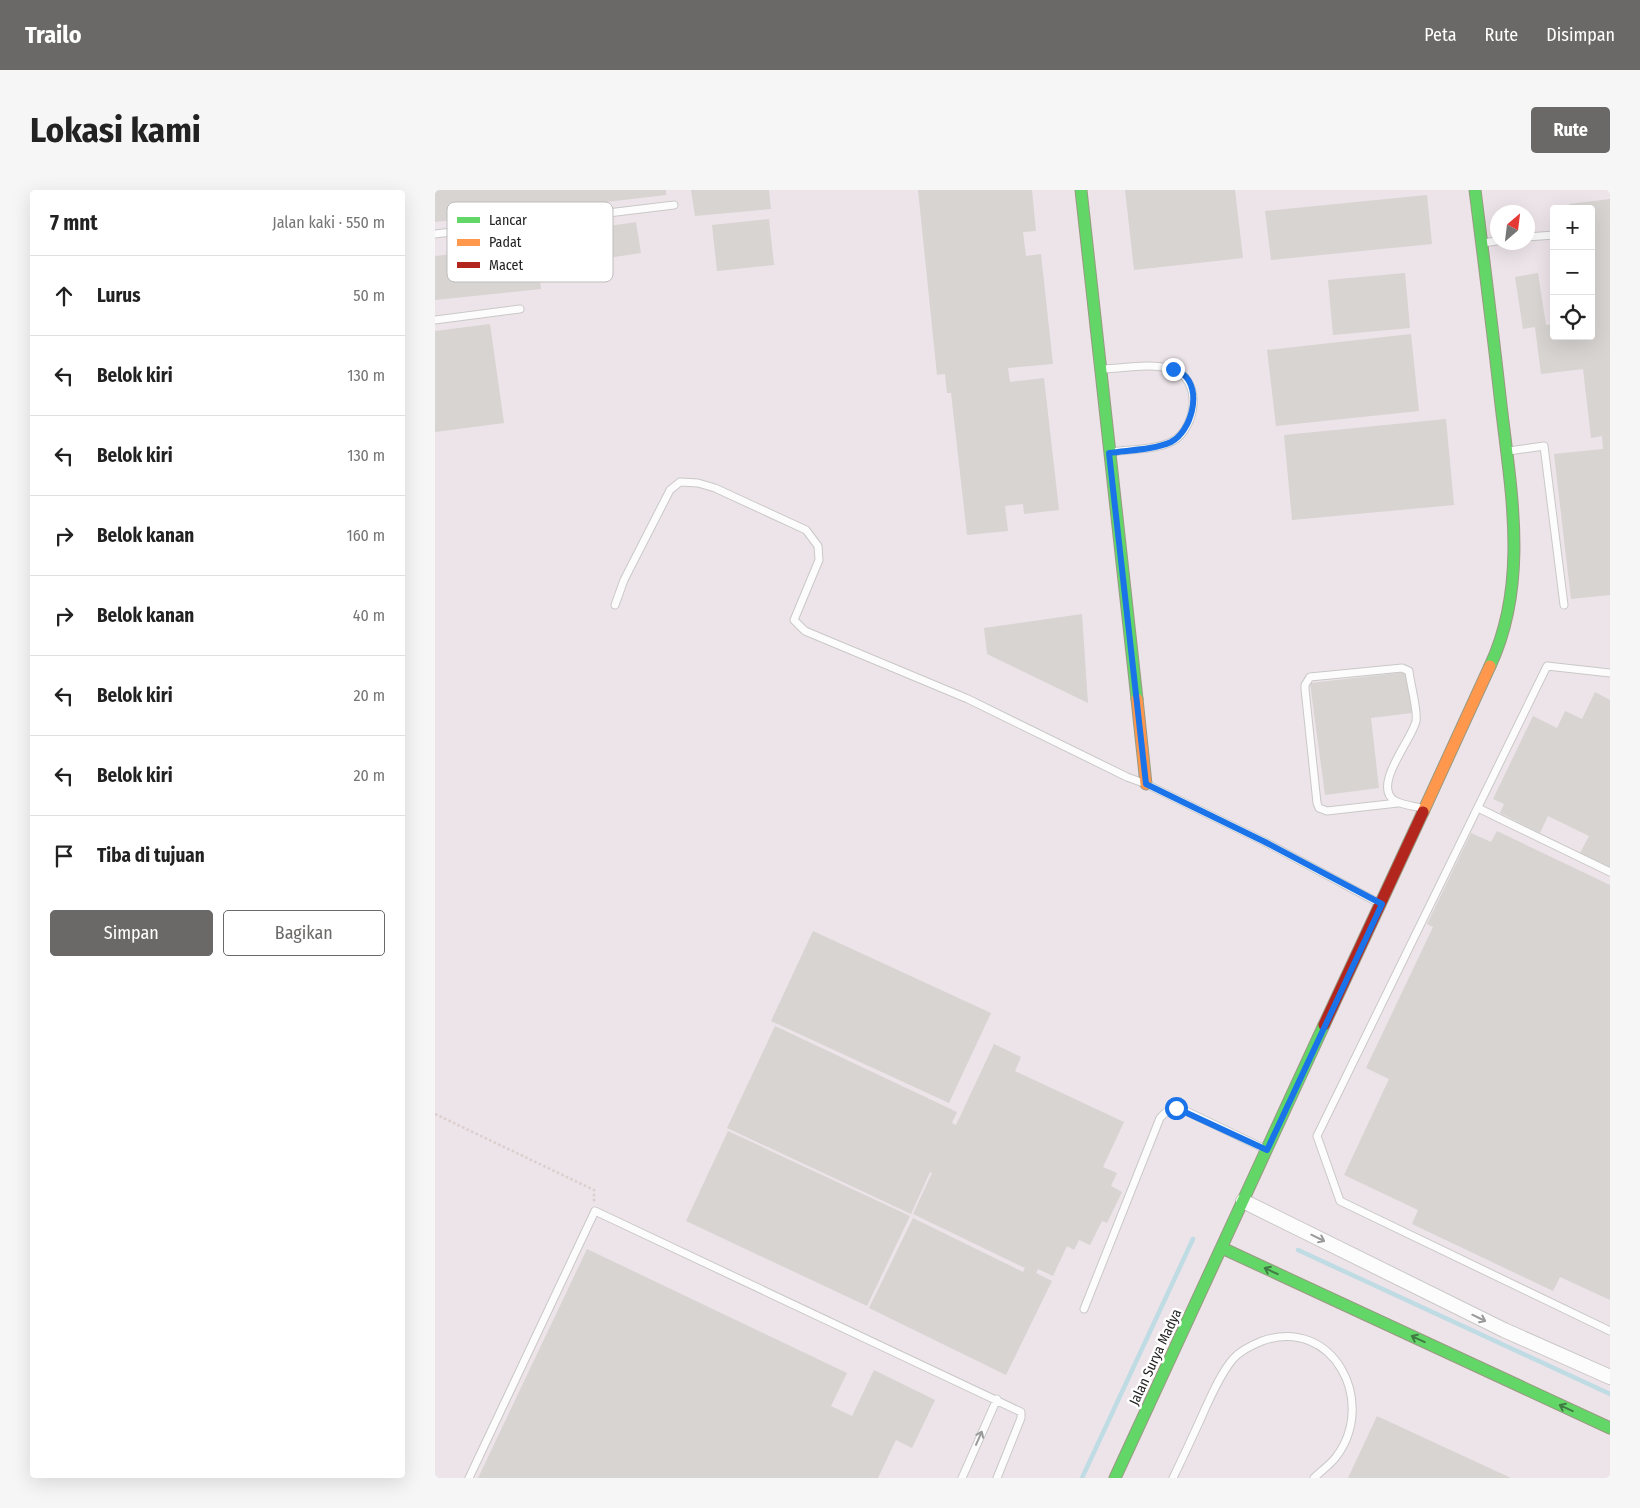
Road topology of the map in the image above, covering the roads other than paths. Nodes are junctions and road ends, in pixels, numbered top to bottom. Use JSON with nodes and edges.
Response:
{"nodes":[{"id":1,"x":1081,"y":190,"type":"edge"},
{"id":2,"x":1475,"y":190,"type":"edge"},
{"id":3,"x":675,"y":205,"type":"dead end"},
{"id":4,"x":613,"y":212,"type":"edge"},
{"id":5,"x":1550,"y":235,"type":"edge"},
{"id":6,"x":1535,"y":236,"type":"edge"},
{"id":7,"x":1490,"y":242,"type":"edge"},
{"id":8,"x":1482,"y":243,"type":"junction"},
{"id":9,"x":520,"y":309,"type":"dead end"},
{"id":10,"x":435,"y":320,"type":"edge"},
{"id":11,"x":1100,"y":369,"type":"junction"},
{"id":12,"x":1506,"y":451,"type":"junction"},
{"id":13,"x":1109,"y":453,"type":"junction"},
{"id":14,"x":615,"y":605,"type":"dead end"},
{"id":15,"x":1564,"y":605,"type":"dead end"},
{"id":16,"x":1610,"y":673,"type":"edge"},
{"id":17,"x":1146,"y":784,"type":"junction"},
{"id":18,"x":1398,"y":802,"type":"junction"},
{"id":19,"x":1425,"y":808,"type":"junction"},
{"id":20,"x":1478,"y":808,"type":"junction"},
{"id":21,"x":1610,"y":872,"type":"edge"},
{"id":22,"x":1382,"y":904,"type":"junction"},
{"id":23,"x":1267,"y":1150,"type":"junction"},
{"id":24,"x":1243,"y":1201,"type":"junction"},
{"id":25,"x":1222,"y":1248,"type":"junction"},
{"id":26,"x":1084,"y":1309,"type":"dead end"},
{"id":27,"x":1610,"y":1331,"type":"edge"},
{"id":28,"x":1610,"y":1378,"type":"edge"},
{"id":29,"x":997,"y":1399,"type":"junction"},
{"id":30,"x":1610,"y":1428,"type":"edge"},
{"id":31,"x":469,"y":1478,"type":"edge"},
{"id":32,"x":962,"y":1478,"type":"edge"},
{"id":33,"x":997,"y":1478,"type":"edge"},
{"id":34,"x":1115,"y":1478,"type":"edge"},
{"id":35,"x":1173,"y":1478,"type":"edge"},
{"id":36,"x":1314,"y":1478,"type":"edge"}],
"edges":[{"from":1,"to":11,"type":"street"},
{"from":2,"to":8,"type":"street","name":"Jalan Surya Madya"},
{"from":3,"to":4,"type":"lane"},
{"from":5,"to":6,"type":"lane"},
{"from":7,"to":8,"type":"lane"},
{"from":8,"to":12,"type":"street","name":"Jalan Surya Madya"},
{"from":9,"to":10,"type":"lane"},
{"from":11,"to":13,"type":"street"},
{"from":11,"to":13,"type":"lane"},
{"from":12,"to":15,"type":"lane"},
{"from":12,"to":19,"type":"street","name":"Jalan Surya Madya"},
{"from":13,"to":17,"type":"street"},
{"from":14,"to":17,"type":"lane"},
{"from":16,"to":20,"type":"lane"},
{"from":17,"to":22,"type":"lane"},
{"from":18,"to":18,"type":"lane"},
{"from":18,"to":19,"type":"lane"},
{"from":19,"to":22,"type":"street","name":"Jalan Surya Madya"},
{"from":20,"to":21,"type":"lane"},
{"from":20,"to":27,"type":"lane"},
{"from":22,"to":23,"type":"street","name":"Jalan Surya Madya"},
{"from":23,"to":24,"type":"street","name":"Jalan Surya Madya"},
{"from":23,"to":26,"type":"lane"},
{"from":24,"to":25,"type":"street","name":"Jalan Surya Madya"},
{"from":24,"to":28,"type":"street","one_way":true},
{"from":30,"to":25,"type":"street","one_way":true},
{"from":25,"to":34,"type":"street","name":"Jalan Surya Madya"},
{"from":29,"to":31,"type":"lane"},
{"from":32,"to":29,"type":"lane","one_way":true},
{"from":29,"to":33,"type":"lane"},
{"from":35,"to":36,"type":"lane"}]}
